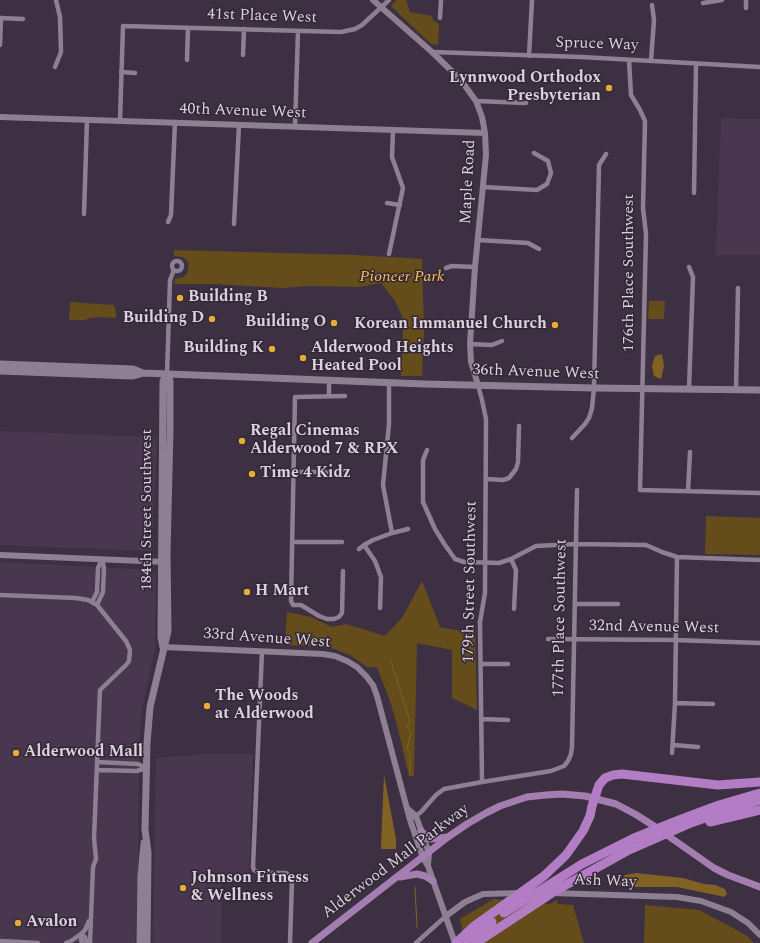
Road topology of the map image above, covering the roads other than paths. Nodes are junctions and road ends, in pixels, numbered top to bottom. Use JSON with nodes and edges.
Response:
{"nodes":[{"id":1,"x":56,"y":0,"type":"edge"},
{"id":2,"x":373,"y":0,"type":"edge"},
{"id":3,"x":389,"y":0,"type":"edge"},
{"id":4,"x":441,"y":0,"type":"edge"},
{"id":5,"x":532,"y":0,"type":"edge"},
{"id":6,"x":722,"y":0,"type":"edge"},
{"id":7,"x":746,"y":0,"type":"edge"},
{"id":8,"x":703,"y":3,"type":"dead end"},
{"id":9,"x":652,"y":5,"type":"dead end"},
{"id":10,"x":381,"y":8,"type":"junction"},
{"id":11,"x":746,"y":8,"type":"dead end"},
{"id":12,"x":0,"y":18,"type":"edge"},
{"id":13,"x":440,"y":18,"type":"dead end"},
{"id":14,"x":23,"y":19,"type":"dead end"},
{"id":15,"x":188,"y":28,"type":"junction"},
{"id":16,"x":244,"y":29,"type":"junction"},
{"id":17,"x":298,"y":31,"type":"junction"},
{"id":18,"x":0,"y":45,"type":"edge"},
{"id":19,"x":432,"y":52,"type":"junction"},
{"id":20,"x":243,"y":55,"type":"dead end"},
{"id":21,"x":529,"y":56,"type":"junction"},
{"id":22,"x":187,"y":60,"type":"dead end"},
{"id":23,"x":629,"y":60,"type":"junction"},
{"id":24,"x":651,"y":61,"type":"junction"},
{"id":25,"x":696,"y":64,"type":"junction"},
{"id":26,"x":54,"y":67,"type":"dead end"},
{"id":27,"x":760,"y":67,"type":"edge"},
{"id":28,"x":121,"y":72,"type":"junction"},
{"id":29,"x":135,"y":73,"type":"dead end"},
{"id":30,"x":476,"y":101,"type":"junction"},
{"id":31,"x":526,"y":103,"type":"dead end"},
{"id":32,"x":0,"y":117,"type":"edge"},
{"id":33,"x":87,"y":120,"type":"junction"},
{"id":34,"x":120,"y":120,"type":"junction"},
{"id":35,"x":175,"y":122,"type":"junction"},
{"id":36,"x":238,"y":125,"type":"junction"},
{"id":37,"x":295,"y":127,"type":"junction"},
{"id":38,"x":393,"y":130,"type":"junction"},
{"id":39,"x":485,"y":133,"type":"junction"},
{"id":40,"x":534,"y":153,"type":"dead end"},
{"id":41,"x":606,"y":154,"type":"dead end"},
{"id":42,"x":483,"y":187,"type":"junction"},
{"id":43,"x":694,"y":193,"type":"dead end"},
{"id":44,"x":387,"y":203,"type":"dead end"},
{"id":45,"x":400,"y":205,"type":"junction"},
{"id":46,"x":84,"y":214,"type":"dead end"},
{"id":47,"x":168,"y":222,"type":"dead end"},
{"id":48,"x":234,"y":224,"type":"dead end"},
{"id":49,"x":478,"y":240,"type":"junction"},
{"id":50,"x":539,"y":249,"type":"dead end"},
{"id":51,"x":390,"y":254,"type":"dead end"},
{"id":52,"x":475,"y":267,"type":"junction"},
{"id":53,"x":689,"y":267,"type":"dead end"},
{"id":54,"x":446,"y":268,"type":"dead end"},
{"id":55,"x":174,"y":270,"type":"dead end"},
{"id":56,"x":738,"y":288,"type":"dead end"},
{"id":57,"x":502,"y":340,"type":"dead end"},
{"id":58,"x":470,"y":344,"type":"junction"},
{"id":59,"x":0,"y":364,"type":"edge"},
{"id":60,"x":0,"y":371,"type":"edge"},
{"id":61,"x":144,"y":373,"type":"junction"},
{"id":62,"x":167,"y":374,"type":"junction"},
{"id":63,"x":329,"y":380,"type":"junction"},
{"id":64,"x":389,"y":382,"type":"junction"},
{"id":65,"x":478,"y":385,"type":"junction"},
{"id":66,"x":594,"y":388,"type":"junction"},
{"id":67,"x":642,"y":389,"type":"junction"},
{"id":68,"x":689,"y":390,"type":"junction"},
{"id":69,"x":736,"y":390,"type":"junction"},
{"id":70,"x":760,"y":390,"type":"edge"},
{"id":71,"x":329,"y":396,"type":"junction"},
{"id":72,"x":345,"y":396,"type":"dead end"},
{"id":73,"x":518,"y":426,"type":"dead end"},
{"id":74,"x":163,"y":430,"type":"junction"},
{"id":75,"x":572,"y":438,"type":"dead end"},
{"id":76,"x":427,"y":450,"type":"dead end"},
{"id":77,"x":690,"y":452,"type":"dead end"},
{"id":78,"x":169,"y":457,"type":"junction"},
{"id":79,"x":293,"y":472,"type":"junction"},
{"id":80,"x":342,"y":472,"type":"dead end"},
{"id":81,"x":486,"y":479,"type":"junction"},
{"id":82,"x":577,"y":490,"type":"dead end"},
{"id":83,"x":688,"y":491,"type":"junction"},
{"id":84,"x":760,"y":494,"type":"edge"},
{"id":85,"x":162,"y":499,"type":"junction"},
{"id":86,"x":408,"y":529,"type":"dead end"},
{"id":87,"x":392,"y":533,"type":"junction"},
{"id":88,"x":292,"y":542,"type":"junction"},
{"id":89,"x":342,"y":542,"type":"dead end"},
{"id":90,"x":575,"y":544,"type":"junction"},
{"id":91,"x":364,"y":545,"type":"junction"},
{"id":92,"x":359,"y":549,"type":"dead end"},
{"id":93,"x":0,"y":555,"type":"edge"},
{"id":94,"x":677,"y":557,"type":"junction"},
{"id":95,"x":102,"y":559,"type":"junction"},
{"id":96,"x":511,"y":559,"type":"junction"},
{"id":97,"x":760,"y":560,"type":"edge"},
{"id":98,"x":164,"y":562,"type":"junction"},
{"id":99,"x":485,"y":563,"type":"junction"},
{"id":100,"x":343,"y":571,"type":"dead end"},
{"id":101,"x":0,"y":595,"type":"edge"},
{"id":102,"x":92,"y":602,"type":"junction"},
{"id":103,"x":575,"y":604,"type":"junction"},
{"id":104,"x":618,"y":604,"type":"dead end"},
{"id":105,"x":97,"y":605,"type":"junction"},
{"id":106,"x":380,"y":608,"type":"dead end"},
{"id":107,"x":514,"y":609,"type":"dead end"},
{"id":108,"x":574,"y":639,"type":"junction"},
{"id":109,"x":548,"y":640,"type":"dead end"},
{"id":110,"x":675,"y":640,"type":"junction"},
{"id":111,"x":760,"y":643,"type":"edge"},
{"id":112,"x":164,"y":647,"type":"junction"},
{"id":113,"x":262,"y":651,"type":"junction"},
{"id":114,"x":482,"y":664,"type":"junction"},
{"id":115,"x":508,"y":664,"type":"dead end"},
{"id":116,"x":675,"y":703,"type":"junction"},
{"id":117,"x":713,"y":704,"type":"dead end"},
{"id":118,"x":481,"y":719,"type":"junction"},
{"id":119,"x":508,"y":720,"type":"dead end"},
{"id":120,"x":673,"y":745,"type":"junction"},
{"id":121,"x":698,"y":747,"type":"dead end"},
{"id":122,"x":672,"y":753,"type":"dead end"},
{"id":123,"x":97,"y":762,"type":"junction"},
{"id":124,"x":146,"y":768,"type":"junction"},
{"id":125,"x":97,"y":770,"type":"junction"},
{"id":126,"x":482,"y":782,"type":"junction"},
{"id":127,"x":760,"y":782,"type":"edge"},
{"id":128,"x":760,"y":793,"type":"edge"},
{"id":129,"x":594,"y":798,"type":"junction"},
{"id":130,"x":760,"y":800,"type":"edge"},
{"id":131,"x":408,"y":809,"type":"junction"},
{"id":132,"x":760,"y":810,"type":"edge"},
{"id":133,"x":416,"y":816,"type":"junction"},
{"id":134,"x":410,"y":820,"type":"junction"},
{"id":135,"x":692,"y":825,"type":"junction"},
{"id":136,"x":145,"y":829,"type":"junction"},
{"id":137,"x":422,"y":831,"type":"junction"},
{"id":138,"x":448,"y":837,"type":"junction"},
{"id":139,"x":638,"y":841,"type":"junction"},
{"id":140,"x":429,"y":853,"type":"junction"},
{"id":141,"x":423,"y":858,"type":"junction"},
{"id":142,"x":428,"y":866,"type":"junction"},
{"id":143,"x":141,"y":876,"type":"junction"},
{"id":144,"x":398,"y":878,"type":"junction"},
{"id":145,"x":433,"y":881,"type":"junction"},
{"id":146,"x":760,"y":888,"type":"edge"},
{"id":147,"x":148,"y":893,"type":"junction"},
{"id":148,"x":141,"y":908,"type":"junction"},
{"id":149,"x":446,"y":916,"type":"junction"},
{"id":150,"x":91,"y":918,"type":"junction"},
{"id":151,"x":499,"y":927,"type":"junction"},
{"id":152,"x":80,"y":934,"type":"junction"},
{"id":153,"x":760,"y":935,"type":"edge"},
{"id":154,"x":0,"y":941,"type":"edge"},
{"id":155,"x":38,"y":943,"type":"edge"},
{"id":156,"x":66,"y":943,"type":"edge"},
{"id":157,"x":82,"y":943,"type":"edge"},
{"id":158,"x":89,"y":943,"type":"edge"},
{"id":159,"x":140,"y":943,"type":"edge"},
{"id":160,"x":147,"y":943,"type":"edge"},
{"id":161,"x":290,"y":943,"type":"edge"},
{"id":162,"x":312,"y":943,"type":"edge"},
{"id":163,"x":416,"y":943,"type":"edge"},
{"id":164,"x":455,"y":943,"type":"edge"},
{"id":165,"x":463,"y":943,"type":"edge"},
{"id":166,"x":476,"y":943,"type":"edge"},
{"id":167,"x":481,"y":943,"type":"edge"}],
"edges":[{"from":1,"to":26,"type":"street"},
{"from":2,"to":10,"type":"street","name":"Maple Road"},
{"from":3,"to":10,"type":"street","name":"41st Place West"},
{"from":4,"to":13,"type":"street"},
{"from":5,"to":21,"type":"street"},
{"from":6,"to":8,"type":"street"},
{"from":7,"to":11,"type":"street"},
{"from":9,"to":24,"type":"street"},
{"from":10,"to":17,"type":"street","name":"41st Place West"},
{"from":10,"to":19,"type":"street","name":"Maple Road"},
{"from":12,"to":14,"type":"street"},
{"from":12,"to":18,"type":"street"},
{"from":15,"to":16,"type":"street","name":"41st Place West"},
{"from":15,"to":22,"type":"street"},
{"from":15,"to":28,"type":"street","name":"41st Place West"},
{"from":16,"to":17,"type":"street","name":"41st Place West"},
{"from":16,"to":20,"type":"street"},
{"from":17,"to":37,"type":"street"},
{"from":19,"to":21,"type":"street","name":"Spruce Way"},
{"from":19,"to":30,"type":"street","name":"Maple Road"},
{"from":21,"to":23,"type":"street","name":"Spruce Way"},
{"from":23,"to":24,"type":"street","name":"Spruce Way"},
{"from":23,"to":67,"type":"street","name":"176th Place Southwest"},
{"from":24,"to":25,"type":"street","name":"Spruce Way"},
{"from":25,"to":27,"type":"street","name":"Spruce Way"},
{"from":25,"to":43,"type":"street"},
{"from":28,"to":29,"type":"street"},
{"from":28,"to":34,"type":"street"},
{"from":30,"to":31,"type":"street"},
{"from":30,"to":39,"type":"street","name":"Maple Road"},
{"from":32,"to":33,"type":"street","name":"40th Avenue West"},
{"from":33,"to":34,"type":"street","name":"40th Avenue West"},
{"from":33,"to":46,"type":"street"},
{"from":34,"to":35,"type":"street","name":"40th Avenue West"},
{"from":35,"to":36,"type":"street","name":"40th Avenue West"},
{"from":35,"to":47,"type":"street"},
{"from":36,"to":37,"type":"street","name":"40th Avenue West"},
{"from":36,"to":48,"type":"street"},
{"from":37,"to":38,"type":"street","name":"40th Avenue West"},
{"from":38,"to":39,"type":"street","name":"40th Avenue West"},
{"from":38,"to":45,"type":"street"},
{"from":39,"to":42,"type":"street","name":"Maple Road"},
{"from":40,"to":42,"type":"street"},
{"from":41,"to":66,"type":"street"},
{"from":42,"to":49,"type":"street","name":"Maple Road"},
{"from":44,"to":45,"type":"street"},
{"from":45,"to":51,"type":"street"},
{"from":49,"to":50,"type":"street"},
{"from":49,"to":52,"type":"street","name":"Maple Road"},
{"from":52,"to":54,"type":"street"},
{"from":52,"to":58,"type":"street","name":"Maple Road"},
{"from":53,"to":68,"type":"street"},
{"from":55,"to":62,"type":"street","name":"184th Street Southwest"},
{"from":56,"to":69,"type":"street"},
{"from":57,"to":58,"type":"street"},
{"from":58,"to":65,"type":"street","name":"Maple Road"},
{"from":59,"to":61,"type":"main road","name":"36th Avenue West"},
{"from":60,"to":61,"type":"main road","name":"36th Avenue West"},
{"from":61,"to":62,"type":"main road","name":"36th Avenue West"},
{"from":62,"to":63,"type":"main road","name":"36th Avenue West"},
{"from":62,"to":74,"type":"main road","name":"184th Street Southwest"},
{"from":62,"to":78,"type":"main road","name":"184th Street Southwest"},
{"from":63,"to":64,"type":"main road","name":"36th Avenue West"},
{"from":63,"to":71,"type":"street"},
{"from":64,"to":65,"type":"main road","name":"36th Avenue West"},
{"from":64,"to":87,"type":"street"},
{"from":65,"to":66,"type":"main road","name":"36th Avenue West"},
{"from":65,"to":81,"type":"street","name":"179th Street Southwest"},
{"from":66,"to":67,"type":"main road","name":"36th Avenue West"},
{"from":66,"to":75,"type":"street"},
{"from":67,"to":68,"type":"main road","name":"36th Avenue West"},
{"from":67,"to":83,"type":"street","name":"176th Place Southwest"},
{"from":68,"to":69,"type":"main road","name":"36th Avenue West"},
{"from":69,"to":70,"type":"main road","name":"36th Avenue West"},
{"from":71,"to":72,"type":"street"},
{"from":71,"to":79,"type":"street"},
{"from":73,"to":81,"type":"street"},
{"from":74,"to":78,"type":"main road"},
{"from":74,"to":85,"type":"main road","name":"184th Street Southwest"},
{"from":76,"to":99,"type":"street"},
{"from":77,"to":83,"type":"street"},
{"from":78,"to":85,"type":"main road"},
{"from":78,"to":98,"type":"main road","name":"184th Street Southwest"},
{"from":79,"to":80,"type":"street"},
{"from":79,"to":88,"type":"street"},
{"from":81,"to":99,"type":"street","name":"179th Street Southwest"},
{"from":82,"to":90,"type":"street","name":"177th Place Southwest"},
{"from":83,"to":84,"type":"street"},
{"from":85,"to":98,"type":"main road","name":"184th Street Southwest"},
{"from":86,"to":87,"type":"street"},
{"from":87,"to":91,"type":"street"},
{"from":88,"to":89,"type":"street"},
{"from":88,"to":100,"type":"street"},
{"from":90,"to":94,"type":"street"},
{"from":90,"to":96,"type":"street"},
{"from":90,"to":103,"type":"street","name":"177th Place Southwest"},
{"from":91,"to":92,"type":"street"},
{"from":91,"to":106,"type":"street"},
{"from":93,"to":95,"type":"street"},
{"from":94,"to":97,"type":"street"},
{"from":94,"to":110,"type":"street"},
{"from":95,"to":98,"type":"street"},
{"from":95,"to":102,"type":"street"},
{"from":95,"to":105,"type":"street"},
{"from":96,"to":99,"type":"street"},
{"from":96,"to":107,"type":"street"},
{"from":98,"to":112,"type":"main road","name":"184th Street Southwest"},
{"from":99,"to":114,"type":"street","name":"179th Street Southwest"},
{"from":101,"to":102,"type":"street"},
{"from":102,"to":105,"type":"street"},
{"from":103,"to":104,"type":"street"},
{"from":103,"to":108,"type":"street","name":"177th Place Southwest"},
{"from":105,"to":123,"type":"street"},
{"from":108,"to":109,"type":"street","name":"32nd Avenue West"},
{"from":108,"to":110,"type":"street","name":"32nd Avenue West"},
{"from":108,"to":126,"type":"street","name":"177th Place Southwest"},
{"from":110,"to":111,"type":"street","name":"32nd Avenue West"},
{"from":110,"to":116,"type":"street"},
{"from":112,"to":113,"type":"street","name":"33rd Avenue West"},
{"from":112,"to":124,"type":"main road","name":"184th Street Southwest"},
{"from":113,"to":131,"type":"street","name":"33rd Avenue West"},
{"from":113,"to":161,"type":"street"},
{"from":114,"to":115,"type":"street"},
{"from":114,"to":118,"type":"street","name":"179th Street Southwest"},
{"from":116,"to":117,"type":"street"},
{"from":116,"to":120,"type":"street"},
{"from":118,"to":119,"type":"street"},
{"from":118,"to":126,"type":"street","name":"179th Street Southwest"},
{"from":120,"to":121,"type":"street"},
{"from":120,"to":122,"type":"street"},
{"from":123,"to":124,"type":"street"},
{"from":123,"to":125,"type":"street"},
{"from":124,"to":125,"type":"street"},
{"from":124,"to":136,"type":"main road","name":"184th Street Southwest"},
{"from":125,"to":150,"type":"street"},
{"from":126,"to":133,"type":"street"},
{"from":127,"to":129,"type":"highway"},
{"from":128,"to":139,"type":"highway"},
{"from":129,"to":138,"type":"main road","name":"Alderwood Mall Parkway"},
{"from":129,"to":146,"type":"main road","name":"Alderwood Mall Parkway"},
{"from":129,"to":164,"type":"highway"},
{"from":130,"to":135,"type":"highway"},
{"from":131,"to":133,"type":"street"},
{"from":131,"to":134,"type":"street","name":"33rd Avenue West"},
{"from":132,"to":135,"type":"highway"},
{"from":133,"to":134,"type":"street"},
{"from":133,"to":137,"type":"street"},
{"from":134,"to":141,"type":"street","name":"33rd Avenue West"},
{"from":135,"to":139,"type":"highway"},
{"from":136,"to":143,"type":"main road","name":"184th Street Southwest"},
{"from":136,"to":147,"type":"main road","name":"184th Street Southwest"},
{"from":137,"to":138,"type":"main road"},
{"from":137,"to":140,"type":"street"},
{"from":138,"to":140,"type":"main road","name":"Alderwood Mall Parkway"},
{"from":139,"to":151,"type":"highway"},
{"from":139,"to":165,"type":"highway"},
{"from":140,"to":141,"type":"main road","name":"Alderwood Mall Parkway"},
{"from":140,"to":142,"type":"street"},
{"from":141,"to":142,"type":"street"},
{"from":141,"to":144,"type":"main road","name":"Alderwood Mall Parkway"},
{"from":142,"to":145,"type":"street"},
{"from":143,"to":147,"type":"main road"},
{"from":143,"to":148,"type":"main road","name":"184th Street Southwest"},
{"from":144,"to":145,"type":"main road"},
{"from":144,"to":162,"type":"main road","name":"Alderwood Mall Parkway"},
{"from":145,"to":149,"type":"street"},
{"from":147,"to":148,"type":"main road"},
{"from":147,"to":160,"type":"main road","name":"184th Street Southwest"},
{"from":148,"to":159,"type":"main road","name":"184th Street Southwest"},
{"from":149,"to":153,"type":"street","name":"Ash Way"},
{"from":149,"to":163,"type":"street"},
{"from":149,"to":164,"type":"street"},
{"from":150,"to":152,"type":"street"},
{"from":150,"to":158,"type":"street"},
{"from":151,"to":166,"type":"highway"},
{"from":151,"to":167,"type":"highway"},
{"from":152,"to":156,"type":"street"},
{"from":152,"to":157,"type":"street"},
{"from":152,"to":158,"type":"street"},
{"from":154,"to":155,"type":"street"}]}
